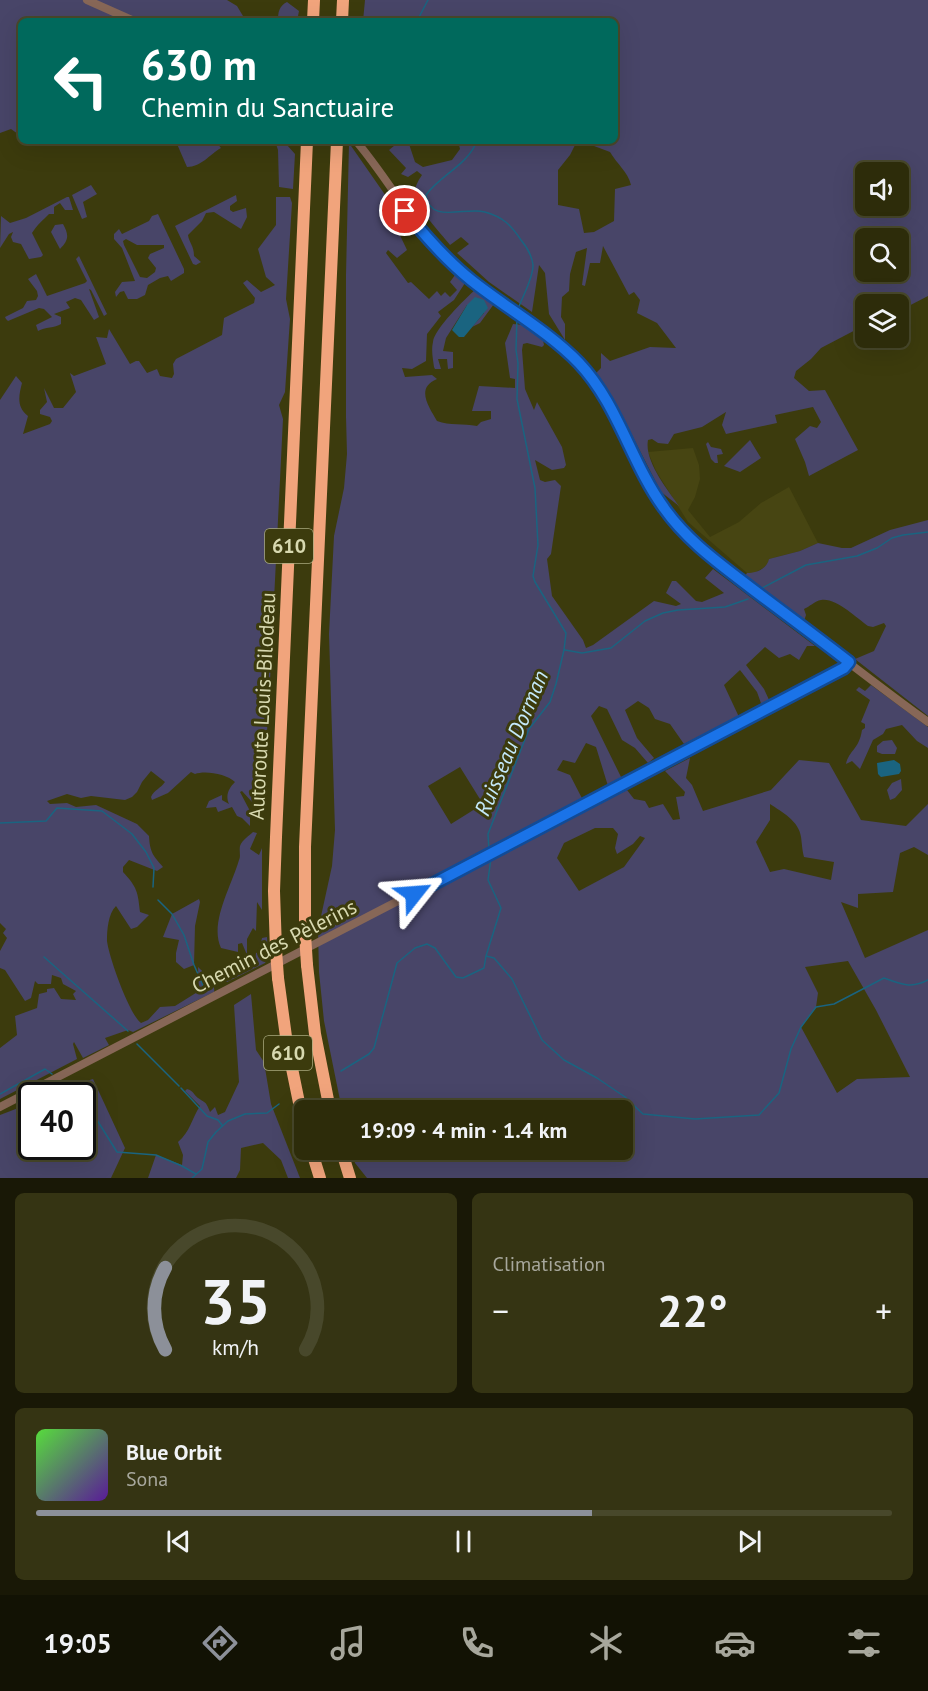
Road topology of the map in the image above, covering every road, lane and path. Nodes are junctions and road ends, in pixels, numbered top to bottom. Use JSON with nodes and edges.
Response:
{"nodes":[{"id":1,"x":87,"y":0,"type":"edge"},
{"id":2,"x":314,"y":0,"type":"edge"},
{"id":3,"x":343,"y":0,"type":"edge"},
{"id":4,"x":127,"y":18,"type":"edge"},
{"id":5,"x":313,"y":18,"type":"edge"},
{"id":6,"x":342,"y":18,"type":"edge"},
{"id":7,"x":307,"y":144,"type":"edge"},
{"id":8,"x":337,"y":144,"type":"edge"},
{"id":9,"x":358,"y":144,"type":"edge"},
{"id":10,"x":849,"y":662,"type":"junction"},
{"id":11,"x":928,"y":722,"type":"edge"},
{"id":12,"x":299,"y":1100,"type":"edge"},
{"id":13,"x":328,"y":1100,"type":"edge"},
{"id":14,"x":0,"y":1107,"type":"edge"},
{"id":15,"x":314,"y":1160,"type":"edge"},
{"id":16,"x":344,"y":1160,"type":"edge"},
{"id":17,"x":320,"y":1178,"type":"edge"},
{"id":18,"x":350,"y":1178,"type":"edge"}],
"edges":[{"from":1,"to":4,"type":"street"},
{"from":2,"to":5,"type":"highway"},
{"from":3,"to":6,"type":"highway"},
{"from":7,"to":12,"type":"highway","name":"Autoroute Louis-Bilodeau","number":"610","bridge":true},
{"from":8,"to":13,"type":"highway","number":"610","bridge":true},
{"from":9,"to":10,"type":"street"},
{"from":10,"to":11,"type":"street"},
{"from":10,"to":14,"type":"street","name":"Chemin des Pèlerins"},
{"from":15,"to":17,"type":"highway"},
{"from":16,"to":18,"type":"highway"}]}
